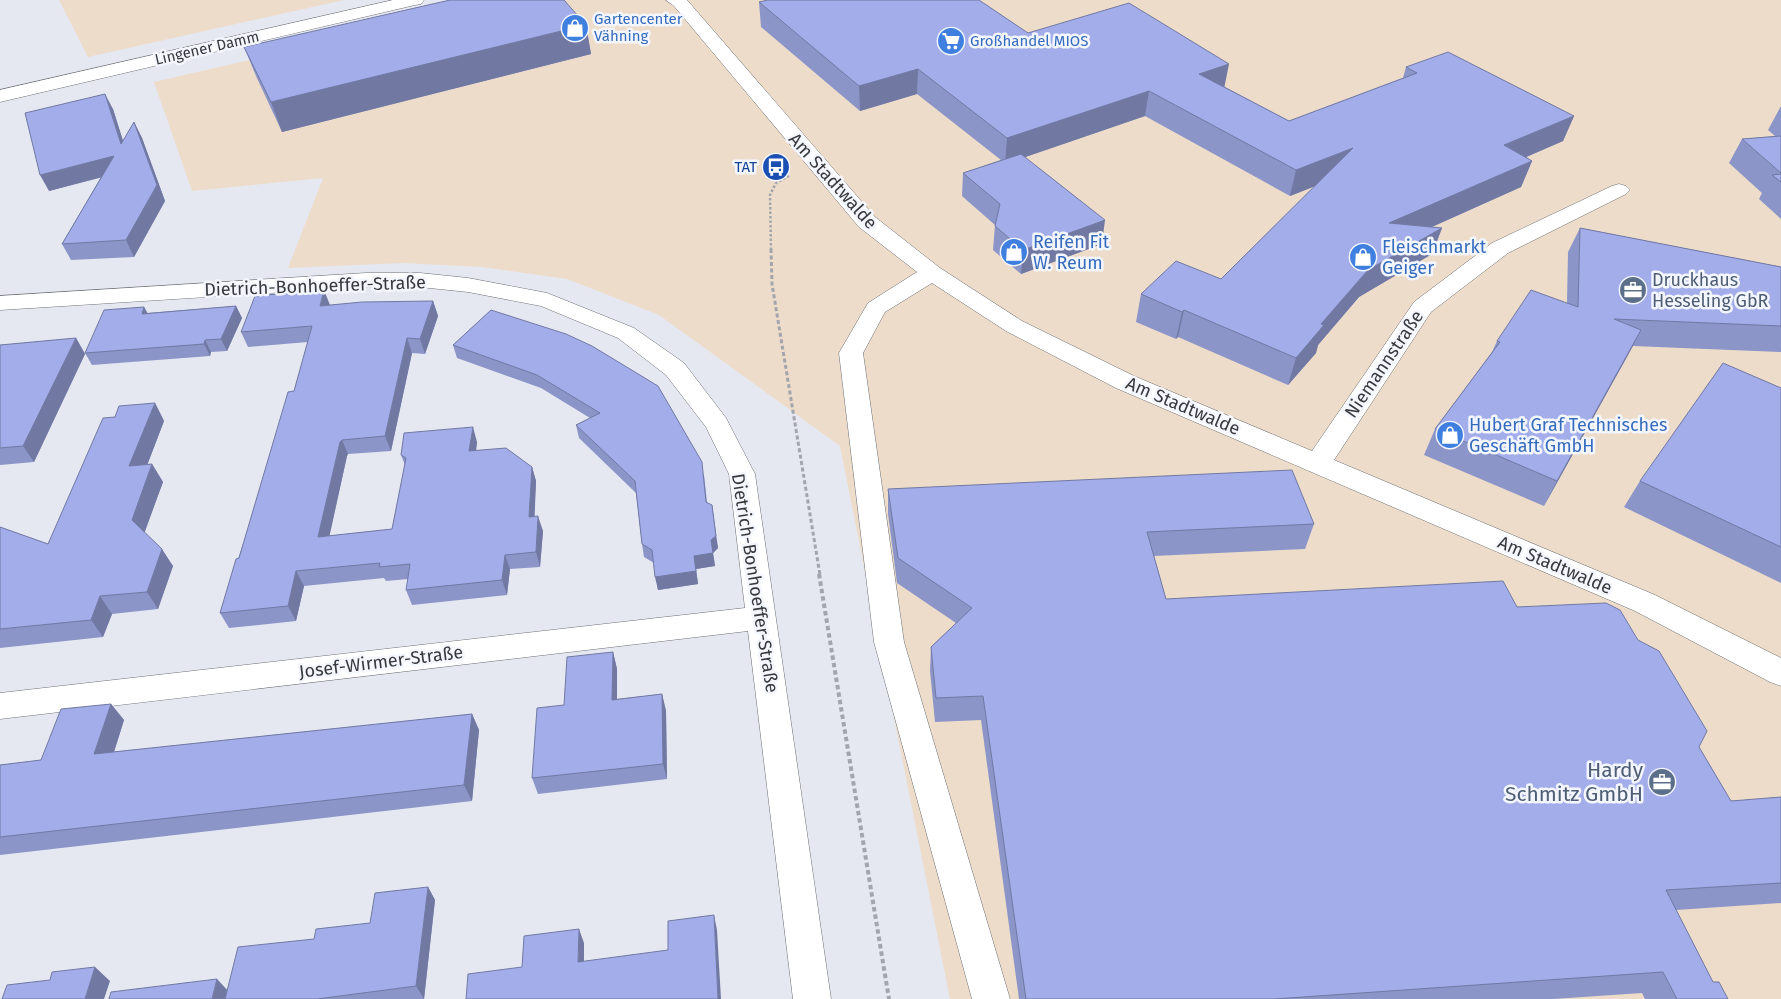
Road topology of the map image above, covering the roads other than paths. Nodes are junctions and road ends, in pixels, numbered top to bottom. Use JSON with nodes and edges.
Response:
{"nodes":[{"id":1,"x":415,"y":0,"type":"edge"},
{"id":2,"x":678,"y":1,"type":"edge"},
{"id":3,"x":0,"y":96,"type":"edge"},
{"id":4,"x":1619,"y":190,"type":"dead end"},
{"id":5,"x":932,"y":273,"type":"junction"},
{"id":6,"x":0,"y":303,"type":"edge"},
{"id":7,"x":1318,"y":463,"type":"junction"},
{"id":8,"x":762,"y":618,"type":"junction"},
{"id":9,"x":1781,"y":673,"type":"edge"},
{"id":10,"x":0,"y":706,"type":"edge"},
{"id":11,"x":812,"y":999,"type":"edge"},
{"id":12,"x":991,"y":999,"type":"edge"}],
"edges":[{"from":1,"to":3,"type":"street","name":"Lingener Damm"},
{"from":2,"to":5,"type":"street","name":"Am Stadtwalde"},
{"from":4,"to":7,"type":"street","name":"Niemannstraße"},
{"from":5,"to":7,"type":"street","name":"Am Stadtwalde"},
{"from":5,"to":12,"type":"street"},
{"from":6,"to":8,"type":"street","name":"Dietrich-Bonhoeffer-Straße"},
{"from":7,"to":9,"type":"street","name":"Am Stadtwalde"},
{"from":8,"to":10,"type":"street","name":"Josef-Wirmer-Straße"},
{"from":8,"to":11,"type":"street","name":"Dietrich-Bonhoeffer-Straße"}]}
